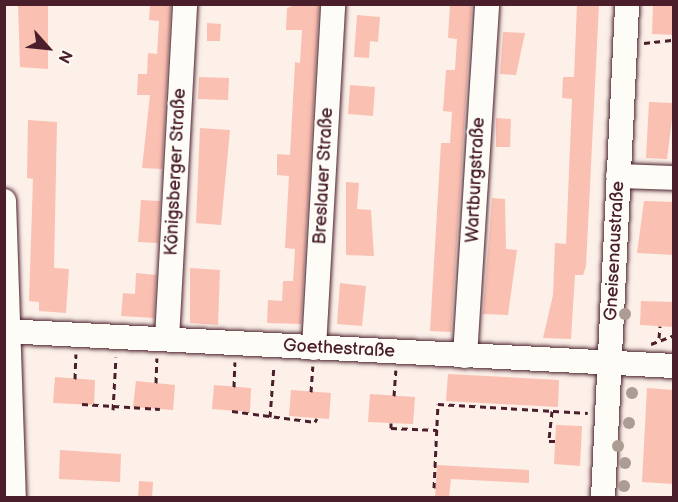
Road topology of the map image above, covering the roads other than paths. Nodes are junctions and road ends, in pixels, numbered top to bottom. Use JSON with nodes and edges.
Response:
{"nodes":[{"id":1,"x":185,"y":4,"type":"edge"},
{"id":2,"x":333,"y":4,"type":"edge"},
{"id":3,"x":487,"y":4,"type":"edge"},
{"id":4,"x":627,"y":4,"type":"edge"},
{"id":5,"x":618,"y":176,"type":"junction"},
{"id":6,"x":674,"y":178,"type":"edge"},
{"id":7,"x":4,"y":201,"type":"edge"},
{"id":8,"x":7,"y":331,"type":"edge"},
{"id":9,"x":163,"y":339,"type":"junction"},
{"id":10,"x":314,"y":348,"type":"junction"},
{"id":11,"x":465,"y":356,"type":"junction"},
{"id":12,"x":609,"y":363,"type":"junction"},
{"id":13,"x":674,"y":366,"type":"edge"},
{"id":14,"x":14,"y":498,"type":"edge"},
{"id":15,"x":603,"y":498,"type":"edge"}],
"edges":[{"from":1,"to":9,"type":"street","name":"Königsberger Straße"},
{"from":2,"to":10,"type":"street","name":"Breslauer Straße"},
{"from":3,"to":11,"type":"street","name":"Wartburgstraße"},
{"from":4,"to":5,"type":"street","name":"Gneisenaustraße"},
{"from":5,"to":6,"type":"street"},
{"from":5,"to":12,"type":"street","name":"Gneisenaustraße"},
{"from":7,"to":8,"type":"street"},
{"from":8,"to":9,"type":"street","name":"Goethestraße"},
{"from":8,"to":14,"type":"street"},
{"from":9,"to":10,"type":"street","name":"Goethestraße"},
{"from":10,"to":11,"type":"street","name":"Goethestraße"},
{"from":11,"to":12,"type":"street","name":"Goethestraße"},
{"from":12,"to":13,"type":"street","name":"Goethestraße"},
{"from":12,"to":15,"type":"street","name":"Gneisenaustraße"}]}
